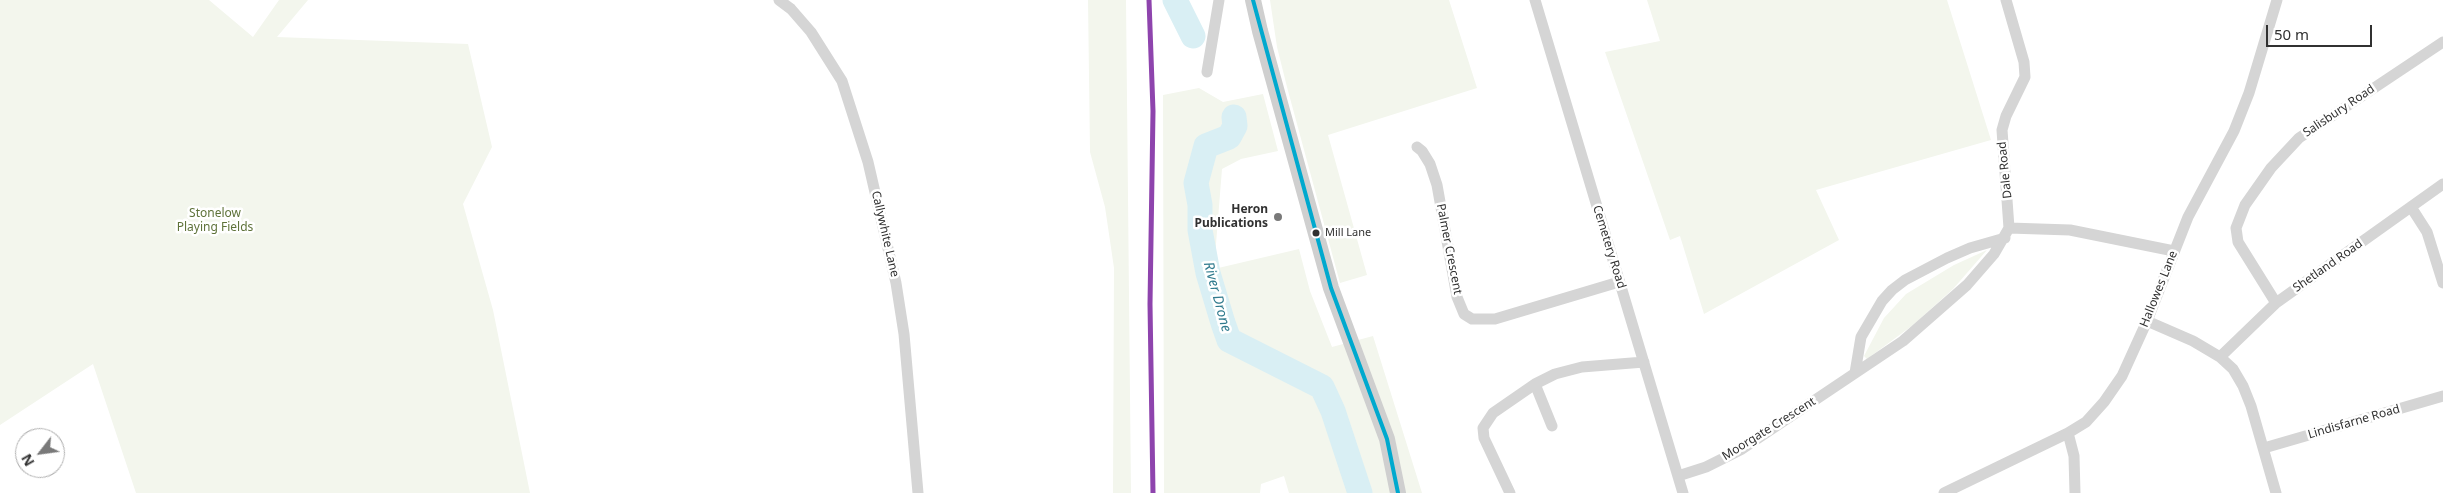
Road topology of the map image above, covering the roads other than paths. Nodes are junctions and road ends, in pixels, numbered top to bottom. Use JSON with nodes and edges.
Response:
{"nodes":[{"id":1,"x":779,"y":0,"type":"edge"},
{"id":2,"x":1219,"y":0,"type":"edge"},
{"id":3,"x":1253,"y":0,"type":"edge"},
{"id":4,"x":1535,"y":0,"type":"edge"},
{"id":5,"x":2006,"y":0,"type":"edge"},
{"id":6,"x":2277,"y":0,"type":"edge"},
{"id":7,"x":2443,"y":42,"type":"edge"},
{"id":8,"x":1207,"y":72,"type":"dead end"},
{"id":9,"x":1417,"y":147,"type":"dead end"},
{"id":10,"x":2443,"y":184,"type":"edge"},
{"id":11,"x":2411,"y":207,"type":"junction"},
{"id":12,"x":2007,"y":233,"type":"junction"},
{"id":13,"x":2174,"y":251,"type":"junction"},
{"id":14,"x":1619,"y":282,"type":"junction"},
{"id":15,"x":2443,"y":283,"type":"edge"},
{"id":16,"x":2276,"y":303,"type":"junction"},
{"id":17,"x":2147,"y":321,"type":"junction"},
{"id":18,"x":2220,"y":357,"type":"junction"},
{"id":19,"x":1644,"y":362,"type":"junction"},
{"id":20,"x":1855,"y":374,"type":"junction"},
{"id":21,"x":1536,"y":384,"type":"junction"},
{"id":22,"x":2443,"y":396,"type":"edge"},
{"id":23,"x":1552,"y":426,"type":"dead end"},
{"id":24,"x":2068,"y":433,"type":"junction"},
{"id":25,"x":2264,"y":448,"type":"junction"},
{"id":26,"x":1678,"y":476,"type":"junction"},
{"id":27,"x":918,"y":493,"type":"edge"},
{"id":28,"x":1398,"y":493,"type":"edge"},
{"id":29,"x":1510,"y":493,"type":"edge"},
{"id":30,"x":1683,"y":493,"type":"edge"},
{"id":31,"x":1944,"y":493,"type":"edge"},
{"id":32,"x":2075,"y":493,"type":"edge"},
{"id":33,"x":2276,"y":493,"type":"edge"}],
"edges":[{"from":1,"to":27,"type":"street","name":"Callywhite Lane"},
{"from":2,"to":8,"type":"street"},
{"from":3,"to":28,"type":"main road"},
{"from":4,"to":14,"type":"street","name":"Cemetery Road"},
{"from":5,"to":12,"type":"street","name":"Dale Road"},
{"from":6,"to":13,"type":"street","name":"Hallowes Lane"},
{"from":7,"to":16,"type":"street","name":"Salisbury Road"},
{"from":9,"to":14,"type":"street","name":"Palmer Crescent"},
{"from":10,"to":11,"type":"street","name":"Shetland Road"},
{"from":11,"to":15,"type":"street"},
{"from":11,"to":16,"type":"street","name":"Shetland Road"},
{"from":12,"to":13,"type":"street"},
{"from":12,"to":20,"type":"street","name":"Moorgate Crescent"},
{"from":12,"to":20,"type":"street"},
{"from":13,"to":17,"type":"street","name":"Hallowes Lane"},
{"from":14,"to":19,"type":"street","name":"Cemetery Road"},
{"from":16,"to":18,"type":"street","name":"Shetland Road"},
{"from":17,"to":18,"type":"street"},
{"from":17,"to":24,"type":"street","name":"Hallowes Lane"},
{"from":18,"to":25,"type":"street"},
{"from":19,"to":21,"type":"street"},
{"from":19,"to":26,"type":"street","name":"Cemetery Road"},
{"from":20,"to":26,"type":"street","name":"Moorgate Crescent"},
{"from":21,"to":23,"type":"street"},
{"from":21,"to":29,"type":"street"},
{"from":22,"to":25,"type":"street","name":"Lindisfarne Road"},
{"from":24,"to":31,"type":"street","name":"Hallowes Lane"},
{"from":24,"to":32,"type":"street"},
{"from":25,"to":33,"type":"street"},
{"from":26,"to":30,"type":"street","name":"Cemetery Road"}]}
